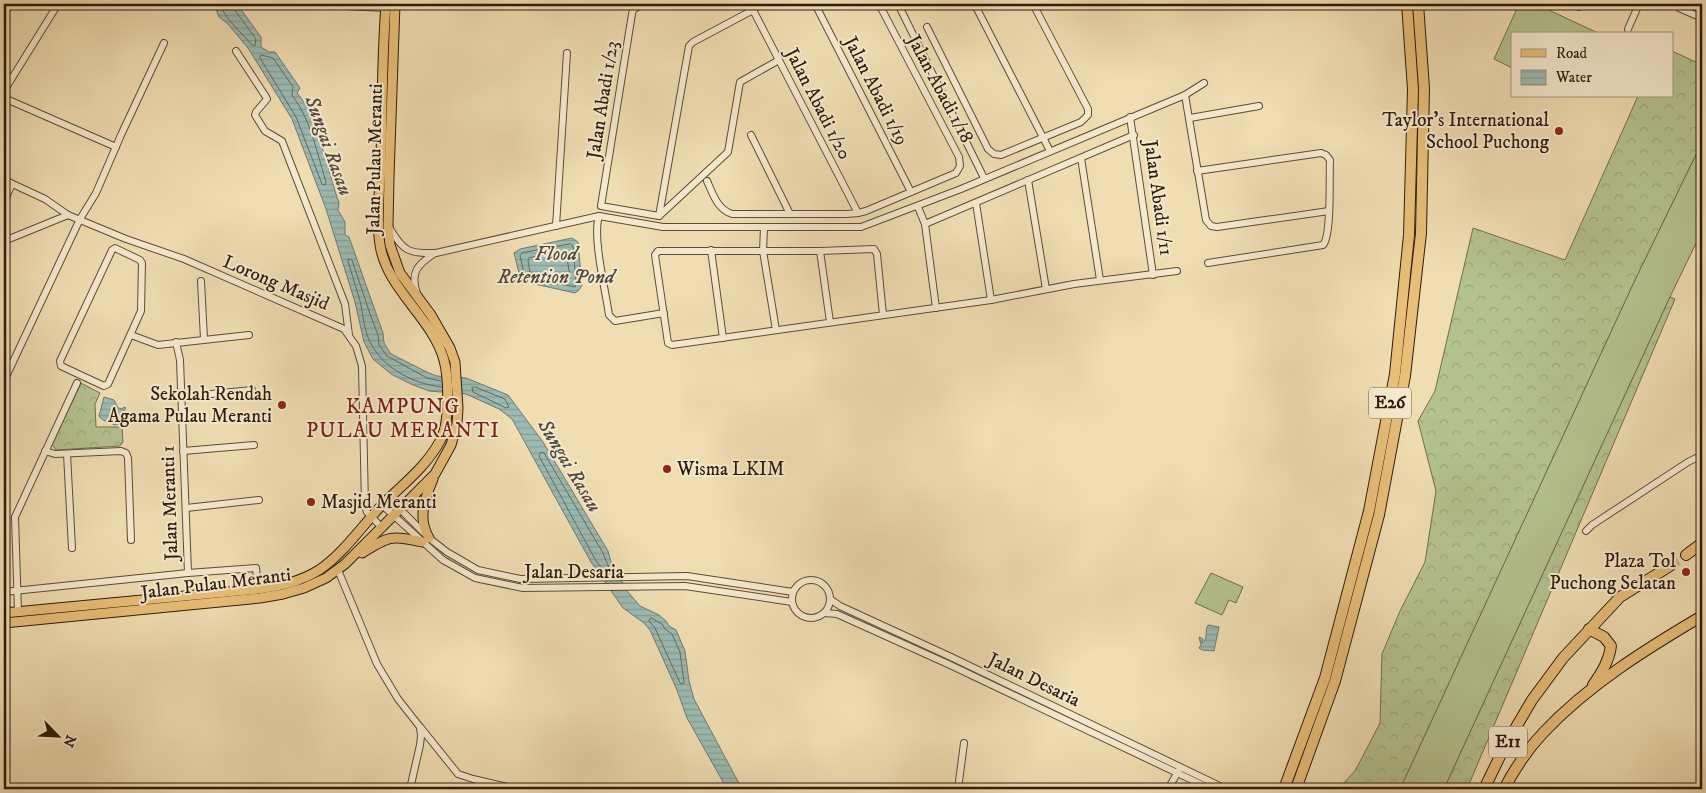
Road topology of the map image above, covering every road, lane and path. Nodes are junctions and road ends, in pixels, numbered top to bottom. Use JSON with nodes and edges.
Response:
{"nodes":[{"id":1,"x":58,"y":4,"type":"edge"},
{"id":2,"x":303,"y":4,"type":"edge"},
{"id":3,"x":395,"y":4,"type":"edge"},
{"id":4,"x":642,"y":4,"type":"edge"},
{"id":5,"x":760,"y":4,"type":"edge"},
{"id":6,"x":814,"y":4,"type":"edge"},
{"id":7,"x":879,"y":4,"type":"edge"},
{"id":8,"x":898,"y":4,"type":"edge"},
{"id":9,"x":1033,"y":4,"type":"edge"},
{"id":10,"x":1407,"y":4,"type":"edge"},
{"id":11,"x":1418,"y":4,"type":"edge"},
{"id":12,"x":1639,"y":4,"type":"edge"},
{"id":13,"x":975,"y":5,"type":"edge"},
{"id":14,"x":386,"y":6,"type":"edge"},
{"id":15,"x":1680,"y":6,"type":"edge"},
{"id":16,"x":753,"y":10,"type":"junction"},
{"id":17,"x":1702,"y":18,"type":"edge"},
{"id":18,"x":927,"y":27,"type":"dead end"},
{"id":19,"x":1628,"y":29,"type":"dead end"},
{"id":20,"x":164,"y":43,"type":"dead end"},
{"id":21,"x":236,"y":51,"type":"dead end"},
{"id":22,"x":566,"y":54,"type":"dead end"},
{"id":23,"x":779,"y":60,"type":"junction"},
{"id":24,"x":1204,"y":83,"type":"dead end"},
{"id":25,"x":4,"y":91,"type":"edge"},
{"id":26,"x":1185,"y":95,"type":"junction"},
{"id":27,"x":4,"y":98,"type":"edge"},
{"id":28,"x":1259,"y":106,"type":"dead end"},
{"id":29,"x":1130,"y":118,"type":"junction"},
{"id":30,"x":1190,"y":118,"type":"junction"},
{"id":31,"x":751,"y":135,"type":"dead end"},
{"id":32,"x":1134,"y":136,"type":"junction"},
{"id":33,"x":1043,"y":137,"type":"junction"},
{"id":34,"x":116,"y":147,"type":"junction"},
{"id":35,"x":1050,"y":151,"type":"junction"},
{"id":36,"x":1082,"y":158,"type":"junction"},
{"id":37,"x":1197,"y":171,"type":"junction"},
{"id":38,"x":984,"y":178,"type":"junction"},
{"id":39,"x":4,"y":180,"type":"edge"},
{"id":40,"x":1028,"y":180,"type":"junction"},
{"id":41,"x":707,"y":181,"type":"dead end"},
{"id":42,"x":12,"y":184,"type":"junction"},
{"id":43,"x":911,"y":192,"type":"junction"},
{"id":44,"x":4,"y":202,"type":"edge"},
{"id":45,"x":976,"y":203,"type":"junction"},
{"id":46,"x":918,"y":207,"type":"junction"},
{"id":47,"x":1329,"y":211,"type":"junction"},
{"id":48,"x":858,"y":213,"type":"junction"},
{"id":49,"x":790,"y":214,"type":"junction"},
{"id":50,"x":68,"y":215,"type":"junction"},
{"id":51,"x":599,"y":216,"type":"junction"},
{"id":52,"x":659,"y":216,"type":"junction"},
{"id":53,"x":80,"y":219,"type":"junction"},
{"id":54,"x":925,"y":224,"type":"junction"},
{"id":55,"x":388,"y":226,"type":"junction"},
{"id":56,"x":556,"y":226,"type":"junction"},
{"id":57,"x":764,"y":228,"type":"junction"},
{"id":58,"x":4,"y":241,"type":"edge"},
{"id":59,"x":711,"y":250,"type":"junction"},
{"id":60,"x":763,"y":251,"type":"junction"},
{"id":61,"x":820,"y":251,"type":"junction"},
{"id":62,"x":436,"y":253,"type":"junction"},
{"id":63,"x":1208,"y":263,"type":"dead end"},
{"id":64,"x":1177,"y":271,"type":"dead end"},
{"id":65,"x":1153,"y":274,"type":"junction"},
{"id":66,"x":1100,"y":280,"type":"junction"},
{"id":67,"x":201,"y":281,"type":"dead end"},
{"id":68,"x":1046,"y":289,"type":"junction"},
{"id":69,"x":419,"y":300,"type":"junction"},
{"id":70,"x":991,"y":300,"type":"junction"},
{"id":71,"x":936,"y":308,"type":"junction"},
{"id":72,"x":664,"y":313,"type":"junction"},
{"id":73,"x":883,"y":315,"type":"junction"},
{"id":74,"x":830,"y":322,"type":"junction"},
{"id":75,"x":776,"y":330,"type":"junction"},
{"id":76,"x":131,"y":335,"type":"junction"},
{"id":77,"x":249,"y":335,"type":"dead end"},
{"id":78,"x":349,"y":335,"type":"junction"},
{"id":79,"x":724,"y":338,"type":"junction"},
{"id":80,"x":204,"y":340,"type":"junction"},
{"id":81,"x":176,"y":342,"type":"junction"},
{"id":82,"x":4,"y":381,"type":"edge"},
{"id":83,"x":77,"y":383,"type":"dead end"},
{"id":84,"x":252,"y":390,"type":"dead end"},
{"id":85,"x":181,"y":396,"type":"junction"},
{"id":86,"x":453,"y":408,"type":"junction"},
{"id":87,"x":254,"y":445,"type":"dead end"},
{"id":88,"x":46,"y":450,"type":"junction"},
{"id":89,"x":183,"y":451,"type":"junction"},
{"id":90,"x":68,"y":454,"type":"junction"},
{"id":91,"x":1702,"y":455,"type":"edge"},
{"id":92,"x":435,"y":474,"type":"junction"},
{"id":93,"x":259,"y":500,"type":"dead end"},
{"id":94,"x":386,"y":502,"type":"junction"},
{"id":95,"x":186,"y":508,"type":"junction"},
{"id":96,"x":397,"y":513,"type":"junction"},
{"id":97,"x":371,"y":517,"type":"junction"},
{"id":98,"x":382,"y":528,"type":"junction"},
{"id":99,"x":1586,"y":531,"type":"dead end"},
{"id":100,"x":131,"y":540,"type":"dead end"},
{"id":101,"x":425,"y":540,"type":"junction"},
{"id":102,"x":1702,"y":543,"type":"edge"},
{"id":103,"x":72,"y":548,"type":"dead end"},
{"id":104,"x":1686,"y":555,"type":"tunnel mouth"},
{"id":105,"x":345,"y":564,"type":"junction"},
{"id":106,"x":1670,"y":566,"type":"tunnel mouth"},
{"id":107,"x":338,"y":570,"type":"junction"},
{"id":108,"x":188,"y":573,"type":"junction"},
{"id":109,"x":258,"y":589,"type":"junction"},
{"id":110,"x":17,"y":591,"type":"junction"},
{"id":111,"x":4,"y":592,"type":"edge"},
{"id":112,"x":793,"y":592,"type":"junction"},
{"id":113,"x":830,"y":599,"type":"junction"},
{"id":114,"x":792,"y":602,"type":"junction"},
{"id":115,"x":18,"y":612,"type":"junction"},
{"id":116,"x":4,"y":613,"type":"edge"},
{"id":117,"x":824,"y":613,"type":"junction"},
{"id":118,"x":1702,"y":616,"type":"edge"},
{"id":119,"x":4,"y":622,"type":"edge"},
{"id":120,"x":1589,"y":629,"type":"junction"},
{"id":121,"x":1587,"y":694,"type":"junction"},
{"id":122,"x":420,"y":727,"type":"junction"},
{"id":123,"x":964,"y":743,"type":"dead end"},
{"id":124,"x":1181,"y":767,"type":"junction"},
{"id":125,"x":1177,"y":774,"type":"junction"},
{"id":126,"x":410,"y":789,"type":"edge"},
{"id":127,"x":516,"y":789,"type":"edge"},
{"id":128,"x":958,"y":789,"type":"edge"},
{"id":129,"x":1168,"y":789,"type":"edge"},
{"id":130,"x":1211,"y":789,"type":"edge"},
{"id":131,"x":1223,"y":789,"type":"edge"},
{"id":132,"x":1284,"y":789,"type":"edge"},
{"id":133,"x":1296,"y":789,"type":"edge"},
{"id":134,"x":1484,"y":789,"type":"edge"},
{"id":135,"x":1504,"y":789,"type":"edge"}],
"edges":[{"from":1,"to":25,"type":"street"},
{"from":2,"to":14,"type":"street"},
{"from":3,"to":55,"type":"main road","name":"Jalan Pulau Meranti"},
{"from":4,"to":52,"type":"street","name":"Jalan Abadi 1/23"},
{"from":5,"to":16,"type":"street"},
{"from":6,"to":43,"type":"street","name":"Jalan Abadi 1/19"},
{"from":7,"to":43,"type":"street","name":"Jalan Abadi 1/18"},
{"from":8,"to":38,"type":"street"},
{"from":9,"to":33,"type":"street"},
{"from":10,"to":132,"type":"highway","number":"E26"},
{"from":11,"to":133,"type":"highway","number":"E26"},
{"from":12,"to":19,"type":"street"},
{"from":13,"to":33,"type":"street"},
{"from":14,"to":86,"type":"main road","name":"Jalan Pulau Meranti"},
{"from":15,"to":17,"type":"street"},
{"from":16,"to":23,"type":"street","name":"Jalan Abadi 1/20"},
{"from":16,"to":52,"type":"street"},
{"from":18,"to":33,"type":"street"},
{"from":20,"to":34,"type":"street"},
{"from":21,"to":78,"type":"street"},
{"from":22,"to":56,"type":"street"},
{"from":23,"to":48,"type":"street","name":"Jalan Abadi 1/20"},
{"from":23,"to":52,"type":"street"},
{"from":24,"to":26,"type":"street"},
{"from":26,"to":29,"type":"street"},
{"from":26,"to":30,"type":"street"},
{"from":27,"to":34,"type":"street"},
{"from":28,"to":30,"type":"street"},
{"from":29,"to":32,"type":"street","name":"Jalan Abadi 1/11"},
{"from":29,"to":35,"type":"street"},
{"from":30,"to":37,"type":"street"},
{"from":31,"to":49,"type":"street"},
{"from":32,"to":36,"type":"street"},
{"from":32,"to":65,"type":"street","name":"Jalan Abadi 1/11"},
{"from":33,"to":35,"type":"street"},
{"from":34,"to":53,"type":"street"},
{"from":35,"to":38,"type":"street"},
{"from":36,"to":40,"type":"street"},
{"from":36,"to":66,"type":"street"},
{"from":37,"to":47,"type":"street"},
{"from":37,"to":47,"type":"street"},
{"from":38,"to":46,"type":"street"},
{"from":39,"to":42,"type":"street","name":"Lorong Masjid"},
{"from":40,"to":45,"type":"street"},
{"from":40,"to":68,"type":"street"},
{"from":41,"to":49,"type":"street","name":"Jalan Abadi 1/18"},
{"from":42,"to":44,"type":"street"},
{"from":42,"to":50,"type":"street","name":"Lorong Masjid"},
{"from":43,"to":48,"type":"street","name":"Jalan Abadi 1/18"},
{"from":45,"to":54,"type":"street"},
{"from":45,"to":70,"type":"street"},
{"from":46,"to":54,"type":"street"},
{"from":46,"to":57,"type":"street"},
{"from":47,"to":63,"type":"street"},
{"from":48,"to":49,"type":"street","name":"Jalan Abadi 1/18"},
{"from":50,"to":53,"type":"street","name":"Lorong Masjid"},
{"from":50,"to":58,"type":"street"},
{"from":51,"to":56,"type":"street"},
{"from":51,"to":57,"type":"street"},
{"from":51,"to":72,"type":"street"},
{"from":53,"to":78,"type":"street","name":"Lorong Masjid"},
{"from":53,"to":82,"type":"street"},
{"from":54,"to":71,"type":"street"},
{"from":55,"to":62,"type":"street"},
{"from":55,"to":69,"type":"main road","name":"Jalan Pulau Meranti"},
{"from":56,"to":62,"type":"street"},
{"from":57,"to":60,"type":"street"},
{"from":59,"to":60,"type":"street"},
{"from":59,"to":72,"type":"street"},
{"from":59,"to":79,"type":"street"},
{"from":60,"to":61,"type":"street"},
{"from":60,"to":75,"type":"street"},
{"from":61,"to":73,"type":"street"},
{"from":61,"to":74,"type":"street"},
{"from":62,"to":69,"type":"street"},
{"from":64,"to":65,"type":"street"},
{"from":65,"to":66,"type":"street"},
{"from":66,"to":68,"type":"street"},
{"from":67,"to":80,"type":"street"},
{"from":68,"to":70,"type":"street"},
{"from":69,"to":86,"type":"main road","name":"Jalan Pulau Meranti"},
{"from":70,"to":71,"type":"street"},
{"from":71,"to":73,"type":"street"},
{"from":72,"to":79,"type":"street"},
{"from":73,"to":74,"type":"street"},
{"from":74,"to":75,"type":"street"},
{"from":75,"to":79,"type":"street"},
{"from":76,"to":76,"type":"street"},
{"from":76,"to":81,"type":"street"},
{"from":77,"to":80,"type":"street"},
{"from":78,"to":97,"type":"street"},
{"from":80,"to":81,"type":"street"},
{"from":81,"to":85,"type":"street","name":"Jalan Meranti 1"},
{"from":83,"to":88,"type":"street"},
{"from":84,"to":85,"type":"street"},
{"from":85,"to":89,"type":"street","name":"Jalan Meranti 1"},
{"from":86,"to":92,"type":"main road","name":"Jalan Pulau Meranti"},
{"from":86,"to":94,"type":"main road","name":"Jalan Pulau Meranti"},
{"from":87,"to":89,"type":"street"},
{"from":88,"to":90,"type":"street"},
{"from":88,"to":110,"type":"street"},
{"from":89,"to":95,"type":"street","name":"Jalan Meranti 1"},
{"from":90,"to":100,"type":"street"},
{"from":90,"to":103,"type":"street"},
{"from":91,"to":99,"type":"street"},
{"from":92,"to":96,"type":"main road","name":"Jalan Pulau Meranti"},
{"from":92,"to":101,"type":"main road"},
{"from":93,"to":95,"type":"street"},
{"from":94,"to":96,"type":"street","name":"Jalan Desaria"},
{"from":94,"to":97,"type":"main road","name":"Jalan Pulau Meranti"},
{"from":95,"to":108,"type":"street","name":"Jalan Meranti 1"},
{"from":96,"to":98,"type":"main road","name":"Jalan Pulau Meranti"},
{"from":96,"to":101,"type":"street","name":"Jalan Desaria"},
{"from":97,"to":98,"type":"street"},
{"from":97,"to":109,"type":"main road","name":"Jalan Pulau Meranti"},
{"from":98,"to":105,"type":"main road","name":"Jalan Pulau Meranti"},
{"from":101,"to":105,"type":"main road"},
{"from":101,"to":112,"type":"street","name":"Jalan Desaria"},
{"from":101,"to":114,"type":"street","name":"Jalan Desaria"},
{"from":102,"to":104,"type":"highway"},
{"from":105,"to":107,"type":"main road","name":"Jalan Pulau Meranti"},
{"from":106,"to":120,"type":"highway","number":"E11"},
{"from":107,"to":119,"type":"main road","name":"Jalan Pulau Meranti"},
{"from":107,"to":122,"type":"street"},
{"from":108,"to":109,"type":"street","name":"Jalan Meranti 1"},
{"from":108,"to":110,"type":"street"},
{"from":109,"to":115,"type":"main road","name":"Jalan Pulau Meranti"},
{"from":110,"to":111,"type":"street"},
{"from":110,"to":115,"type":"street"},
{"from":112,"to":113,"type":"street","name":"Jalan Desaria"},
{"from":112,"to":114,"type":"street"},
{"from":113,"to":117,"type":"street"},
{"from":113,"to":124,"type":"street","name":"Jalan Desaria"},
{"from":114,"to":117,"type":"street","name":"Jalan Desaria"},
{"from":115,"to":116,"type":"main road","name":"Jalan Pulau Meranti"},
{"from":117,"to":125,"type":"street","name":"Jalan Desaria"},
{"from":118,"to":121,"type":"highway","number":"E11"},
{"from":120,"to":121,"type":"highway"},
{"from":120,"to":134,"type":"highway","number":"E11"},
{"from":121,"to":135,"type":"highway","number":"E11"},
{"from":122,"to":126,"type":"street"},
{"from":122,"to":127,"type":"street"},
{"from":123,"to":128,"type":"street"},
{"from":124,"to":125,"type":"street"},
{"from":124,"to":131,"type":"street","name":"Jalan Desaria"},
{"from":125,"to":129,"type":"street"},
{"from":125,"to":130,"type":"street","name":"Jalan Desaria"}]}
